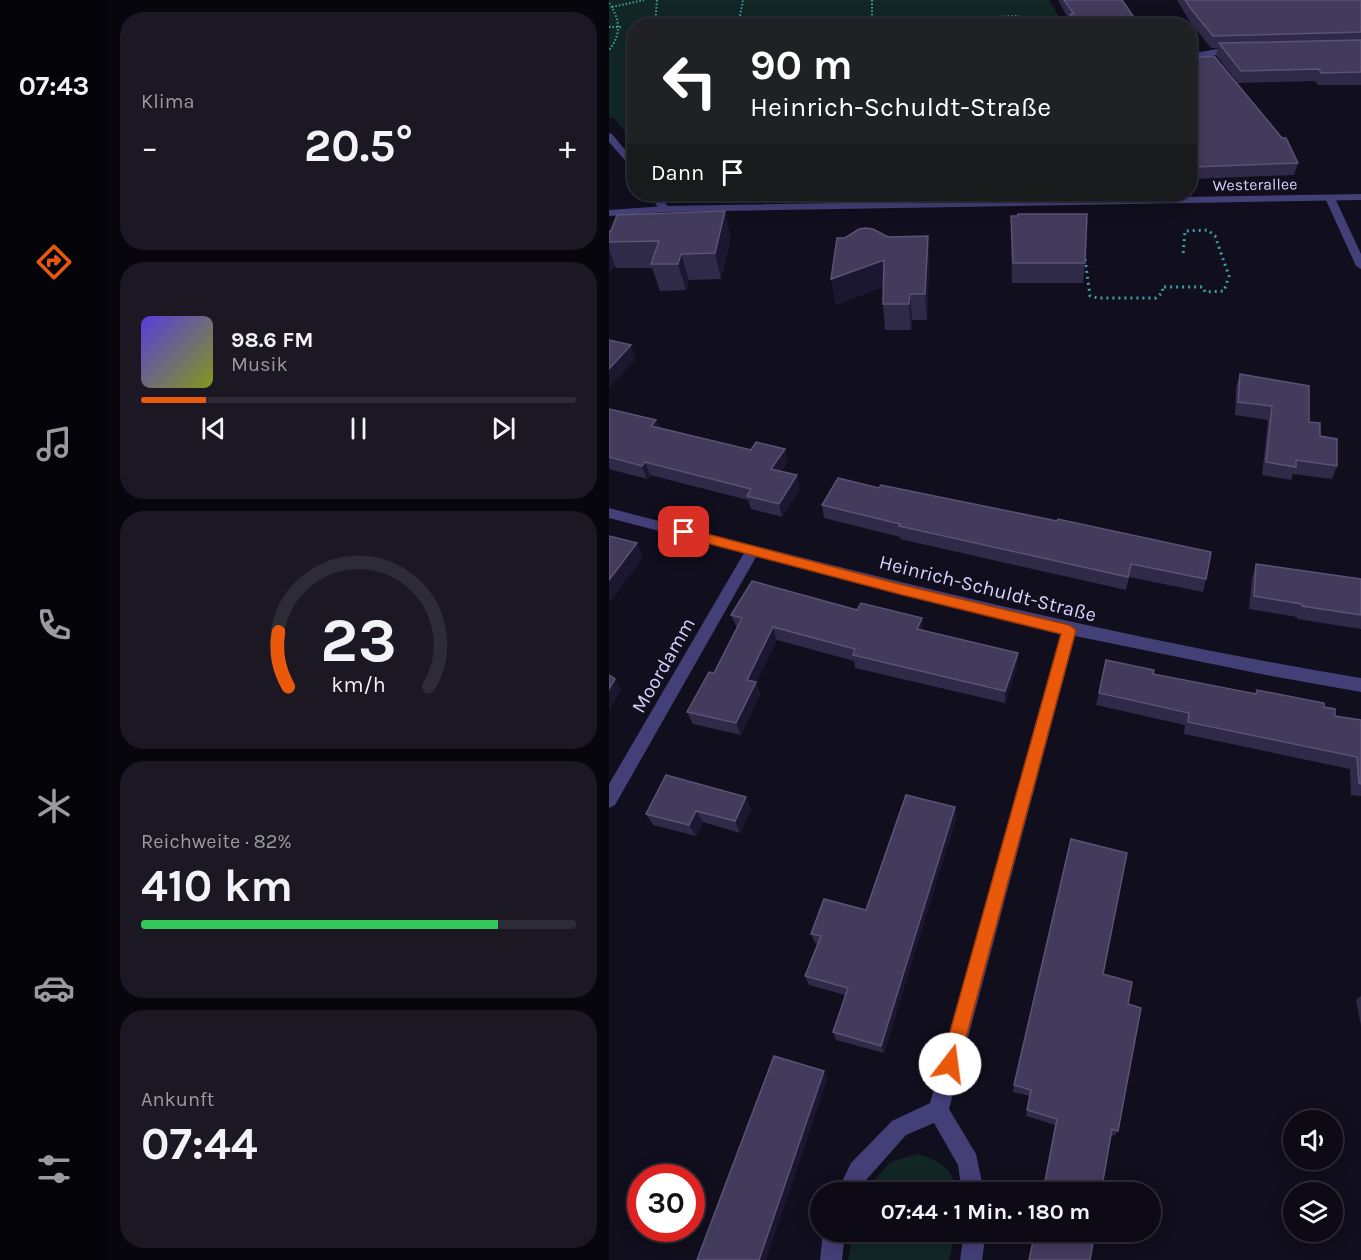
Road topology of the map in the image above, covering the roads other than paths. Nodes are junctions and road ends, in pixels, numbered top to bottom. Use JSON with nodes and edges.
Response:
{"nodes":[{"id":1,"x":1250,"y":50,"type":"edge"},
{"id":2,"x":1197,"y":55,"type":"edge"},
{"id":3,"x":609,"y":136,"type":"edge"},
{"id":4,"x":627,"y":160,"type":"edge"},
{"id":5,"x":1361,"y":197,"type":"edge"},
{"id":6,"x":1330,"y":198,"type":"junction"},
{"id":7,"x":1197,"y":200,"type":"edge"},
{"id":8,"x":659,"y":201,"type":"edge"},
{"id":9,"x":1149,"y":201,"type":"edge"},
{"id":10,"x":665,"y":209,"type":"junction"},
{"id":11,"x":609,"y":213,"type":"edge"},
{"id":12,"x":1361,"y":266,"type":"edge"},
{"id":13,"x":609,"y":513,"type":"edge"},
{"id":14,"x":753,"y":550,"type":"junction"},
{"id":15,"x":1069,"y":630,"type":"junction"},
{"id":16,"x":1361,"y":685,"type":"edge"},
{"id":17,"x":609,"y":800,"type":"edge"},
{"id":18,"x":938,"y":1110,"type":"junction"},
{"id":19,"x":854,"y":1182,"type":"edge"},
{"id":20,"x":971,"y":1182,"type":"edge"},
{"id":21,"x":833,"y":1242,"type":"edge"},
{"id":22,"x":974,"y":1242,"type":"edge"},
{"id":23,"x":831,"y":1260,"type":"edge"},
{"id":24,"x":971,"y":1260,"type":"edge"}],
"edges":[{"from":1,"to":2,"type":"street"},
{"from":3,"to":4,"type":"street"},
{"from":5,"to":6,"type":"street","name":"Westerallee"},
{"from":6,"to":7,"type":"street","name":"Westerallee"},
{"from":6,"to":12,"type":"street"},
{"from":8,"to":10,"type":"street"},
{"from":9,"to":10,"type":"street","name":"Westerallee"},
{"from":10,"to":11,"type":"street","name":"Westerallee"},
{"from":13,"to":14,"type":"street","name":"Heinrich-Schuldt-Straße"},
{"from":14,"to":15,"type":"street","name":"Heinrich-Schuldt-Straße"},
{"from":14,"to":17,"type":"street","name":"Moordamm"},
{"from":15,"to":16,"type":"street","name":"Heinrich-Schuldt-Straße"},
{"from":15,"to":18,"type":"street"},
{"from":18,"to":19,"type":"street"},
{"from":18,"to":20,"type":"street"},
{"from":21,"to":23,"type":"street"},
{"from":22,"to":24,"type":"street"}]}
